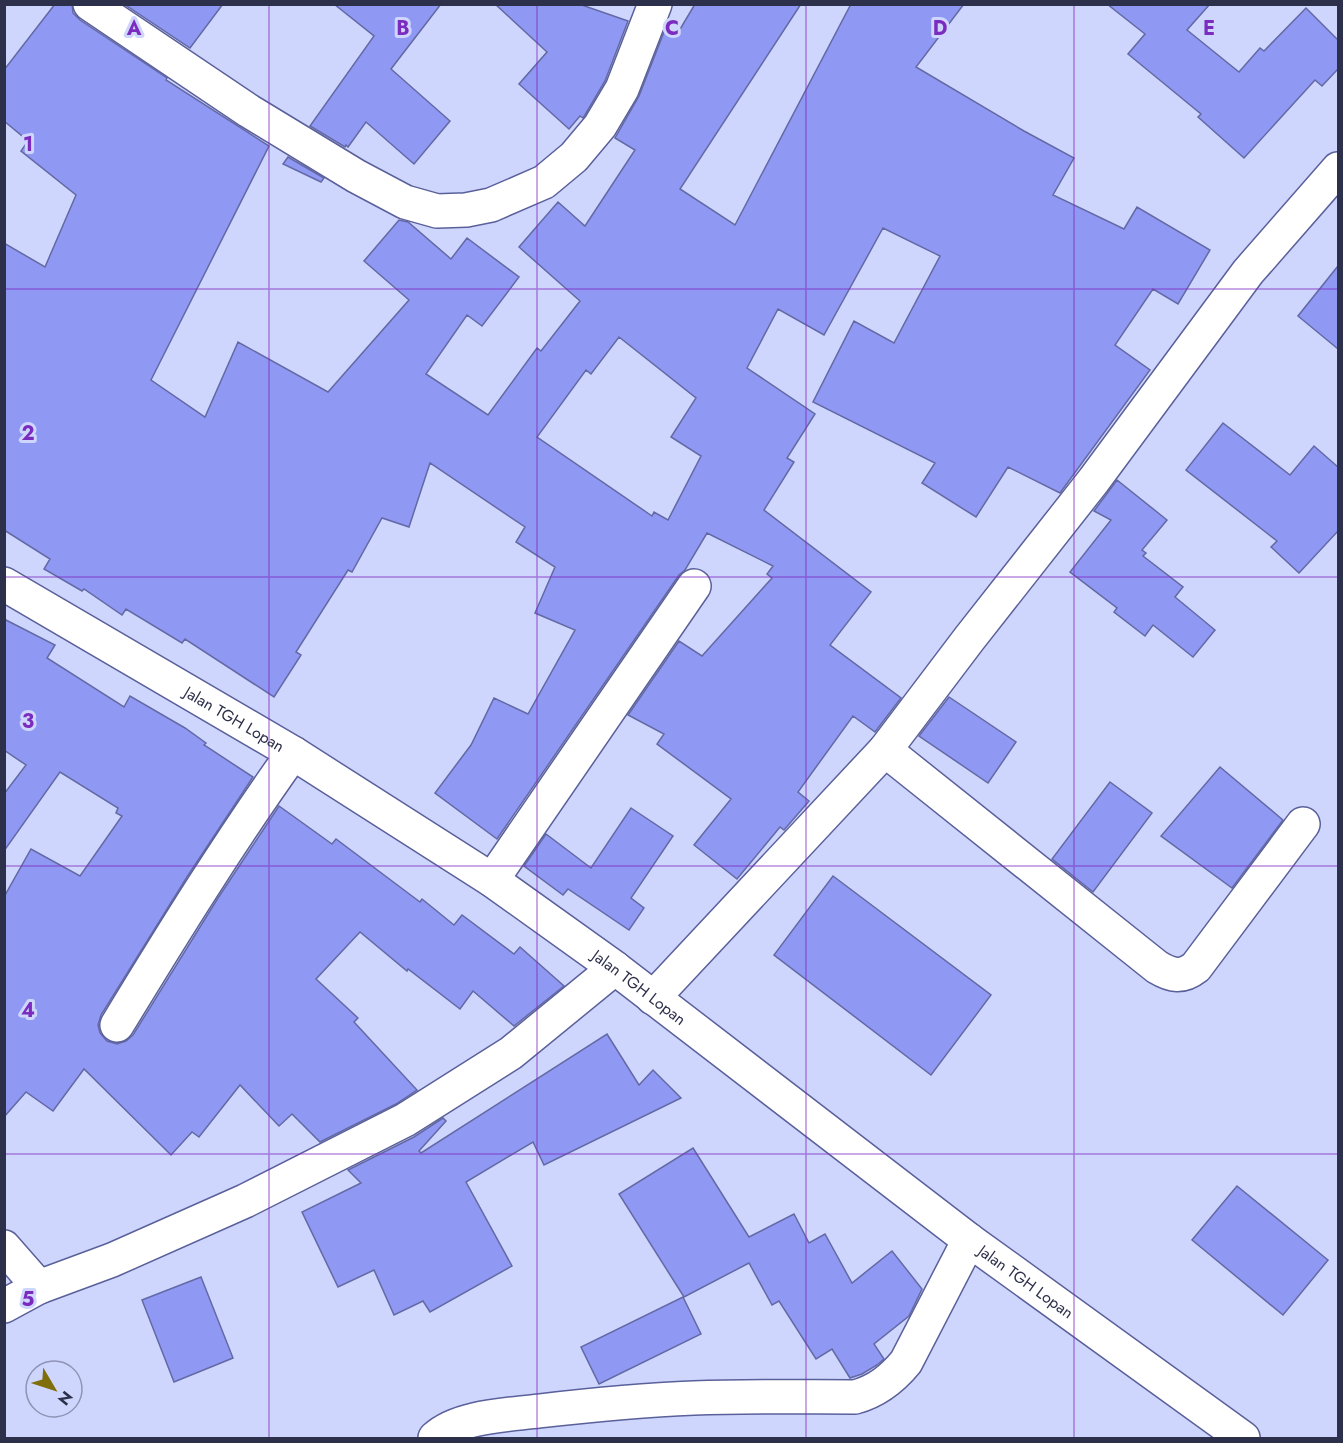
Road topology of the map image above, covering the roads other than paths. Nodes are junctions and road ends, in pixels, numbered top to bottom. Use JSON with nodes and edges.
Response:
{"nodes":[{"id":1,"x":90,"y":4,"type":"edge"},
{"id":2,"x":655,"y":4,"type":"edge"},
{"id":3,"x":1338,"y":169,"type":"edge"},
{"id":4,"x":4,"y":584,"type":"edge"},
{"id":5,"x":694,"y":586,"type":"dead end"},
{"id":6,"x":885,"y":750,"type":"junction"},
{"id":7,"x":293,"y":753,"type":"junction"},
{"id":8,"x":1303,"y":824,"type":"dead end"},
{"id":9,"x":492,"y":880,"type":"junction"},
{"id":10,"x":615,"y":968,"type":"junction"},
{"id":11,"x":653,"y":998,"type":"junction"},
{"id":12,"x":117,"y":1025,"type":"dead end"},
{"id":13,"x":969,"y":1240,"type":"junction"},
{"id":14,"x":4,"y":1247,"type":"edge"},
{"id":15,"x":39,"y":1287,"type":"junction"},
{"id":16,"x":4,"y":1306,"type":"edge"},
{"id":17,"x":435,"y":1438,"type":"edge"},
{"id":18,"x":1243,"y":1438,"type":"edge"}],
"edges":[{"from":1,"to":2,"type":"main road"},
{"from":3,"to":6,"type":"main road"},
{"from":4,"to":7,"type":"main road","name":"Jalan TGH Lopan"},
{"from":5,"to":9,"type":"main road"},
{"from":6,"to":8,"type":"main road"},
{"from":6,"to":11,"type":"main road"},
{"from":7,"to":9,"type":"main road","name":"Jalan TGH Lopan"},
{"from":7,"to":12,"type":"main road"},
{"from":9,"to":10,"type":"main road","name":"Jalan TGH Lopan"},
{"from":10,"to":11,"type":"main road","name":"Jalan TGH Lopan"},
{"from":10,"to":15,"type":"main road"},
{"from":11,"to":13,"type":"main road","name":"Jalan TGH Lopan"},
{"from":13,"to":17,"type":"main road"},
{"from":13,"to":18,"type":"main road","name":"Jalan TGH Lopan"},
{"from":14,"to":15,"type":"main road"},
{"from":15,"to":16,"type":"main road"}]}
